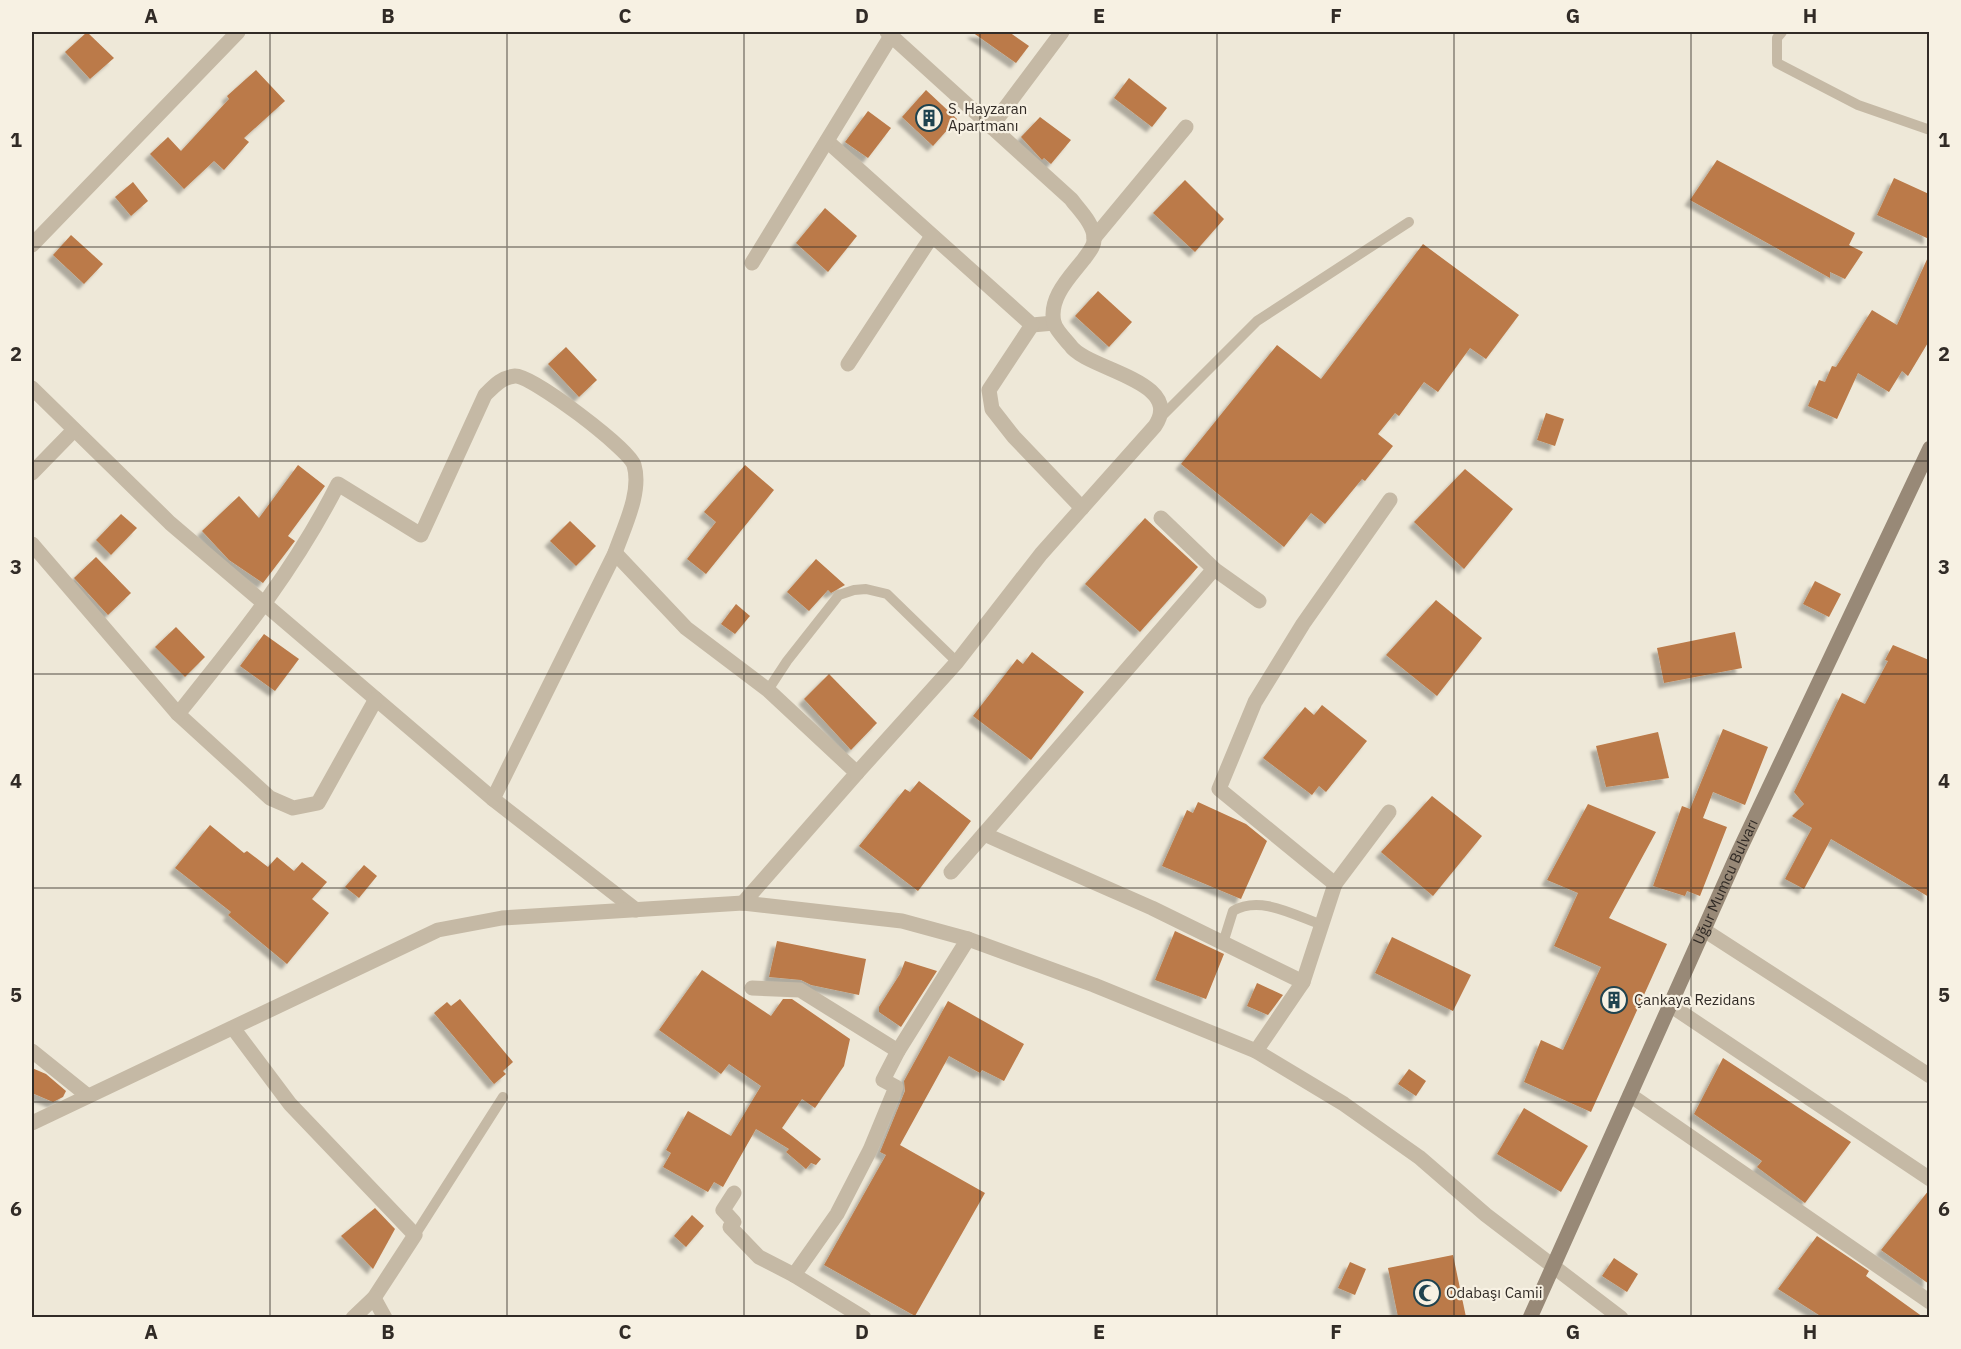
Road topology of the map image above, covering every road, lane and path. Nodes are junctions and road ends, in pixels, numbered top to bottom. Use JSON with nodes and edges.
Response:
{"nodes":[{"id":1,"x":238,"y":32,"type":"edge"},
{"id":2,"x":1062,"y":32,"type":"edge"},
{"id":3,"x":1782,"y":32,"type":"edge"},
{"id":4,"x":889,"y":34,"type":"edge"},
{"id":5,"x":991,"y":127,"type":"junction"},
{"id":6,"x":1186,"y":127,"type":"dead end"},
{"id":7,"x":1929,"y":130,"type":"edge"},
{"id":8,"x":827,"y":141,"type":"junction"},
{"id":9,"x":1410,"y":222,"type":"dead end"},
{"id":10,"x":932,"y":236,"type":"junction"},
{"id":11,"x":1094,"y":238,"type":"junction"},
{"id":12,"x":32,"y":245,"type":"edge"},
{"id":13,"x":752,"y":263,"type":"dead end"},
{"id":14,"x":1054,"y":323,"type":"junction"},
{"id":15,"x":1032,"y":325,"type":"junction"},
{"id":16,"x":848,"y":364,"type":"dead end"},
{"id":17,"x":32,"y":388,"type":"edge"},
{"id":18,"x":1160,"y":418,"type":"junction"},
{"id":19,"x":74,"y":430,"type":"junction"},
{"id":20,"x":1929,"y":448,"type":"edge"},
{"id":21,"x":32,"y":472,"type":"edge"},
{"id":22,"x":1390,"y":500,"type":"dead end"},
{"id":23,"x":1082,"y":508,"type":"junction"},
{"id":24,"x":1161,"y":518,"type":"dead end"},
{"id":25,"x":32,"y":544,"type":"edge"},
{"id":26,"x":615,"y":553,"type":"junction"},
{"id":27,"x":1214,"y":568,"type":"junction"},
{"id":28,"x":1259,"y":601,"type":"dead end"},
{"id":29,"x":266,"y":605,"type":"junction"},
{"id":30,"x":957,"y":662,"type":"junction"},
{"id":31,"x":768,"y":690,"type":"junction"},
{"id":32,"x":376,"y":699,"type":"junction"},
{"id":33,"x":178,"y":714,"type":"junction"},
{"id":34,"x":857,"y":773,"type":"junction"},
{"id":35,"x":493,"y":799,"type":"junction"},
{"id":36,"x":1389,"y":812,"type":"dead end"},
{"id":37,"x":984,"y":834,"type":"junction"},
{"id":38,"x":951,"y":872,"type":"dead end"},
{"id":39,"x":1335,"y":884,"type":"junction"},
{"id":40,"x":743,"y":903,"type":"junction"},
{"id":41,"x":636,"y":910,"type":"junction"},
{"id":42,"x":1322,"y":925,"type":"junction"},
{"id":43,"x":1704,"y":930,"type":"junction"},
{"id":44,"x":968,"y":939,"type":"junction"},
{"id":45,"x":1223,"y":943,"type":"junction"},
{"id":46,"x":1303,"y":982,"type":"junction"},
{"id":47,"x":752,"y":988,"type":"dead end"},
{"id":48,"x":1670,"y":1005,"type":"junction"},
{"id":49,"x":233,"y":1028,"type":"junction"},
{"id":50,"x":32,"y":1051,"type":"edge"},
{"id":51,"x":898,"y":1051,"type":"junction"},
{"id":52,"x":1256,"y":1051,"type":"junction"},
{"id":53,"x":1929,"y":1076,"type":"edge"},
{"id":54,"x":1630,"y":1095,"type":"junction"},
{"id":55,"x":88,"y":1096,"type":"junction"},
{"id":56,"x":502,"y":1096,"type":"dead end"},
{"id":57,"x":32,"y":1123,"type":"edge"},
{"id":58,"x":1929,"y":1179,"type":"edge"},
{"id":59,"x":734,"y":1193,"type":"dead end"},
{"id":60,"x":415,"y":1235,"type":"junction"},
{"id":61,"x":1553,"y":1266,"type":"junction"},
{"id":62,"x":794,"y":1275,"type":"junction"},
{"id":63,"x":374,"y":1298,"type":"junction"},
{"id":64,"x":1929,"y":1302,"type":"edge"},
{"id":65,"x":353,"y":1317,"type":"edge"},
{"id":66,"x":386,"y":1317,"type":"edge"},
{"id":67,"x":864,"y":1317,"type":"edge"},
{"id":68,"x":1530,"y":1317,"type":"edge"},
{"id":69,"x":1621,"y":1317,"type":"edge"}],
"edges":[{"from":1,"to":12,"type":"street"},
{"from":2,"to":5,"type":"street"},
{"from":3,"to":7,"type":"lane"},
{"from":4,"to":5,"type":"street"},
{"from":4,"to":8,"type":"street"},
{"from":5,"to":11,"type":"street"},
{"from":6,"to":11,"type":"street"},
{"from":8,"to":10,"type":"street"},
{"from":8,"to":13,"type":"street"},
{"from":9,"to":18,"type":"lane"},
{"from":10,"to":15,"type":"street"},
{"from":10,"to":16,"type":"street"},
{"from":11,"to":14,"type":"street"},
{"from":14,"to":15,"type":"street"},
{"from":14,"to":18,"type":"street"},
{"from":15,"to":23,"type":"street"},
{"from":17,"to":19,"type":"street"},
{"from":18,"to":23,"type":"street"},
{"from":19,"to":21,"type":"street"},
{"from":19,"to":29,"type":"street"},
{"from":20,"to":43,"type":"street","name":"Uğur Mumcu Bulvarı"},
{"from":22,"to":39,"type":"street"},
{"from":23,"to":30,"type":"street"},
{"from":24,"to":27,"type":"street"},
{"from":25,"to":33,"type":"street"},
{"from":26,"to":29,"type":"street"},
{"from":26,"to":31,"type":"street"},
{"from":26,"to":35,"type":"street"},
{"from":27,"to":28,"type":"street"},
{"from":27,"to":37,"type":"street"},
{"from":29,"to":32,"type":"street"},
{"from":29,"to":33,"type":"street"},
{"from":30,"to":31,"type":"lane"},
{"from":30,"to":34,"type":"street"},
{"from":31,"to":34,"type":"street"},
{"from":32,"to":33,"type":"street"},
{"from":32,"to":35,"type":"street"},
{"from":34,"to":40,"type":"street"},
{"from":35,"to":41,"type":"street"},
{"from":36,"to":39,"type":"street"},
{"from":37,"to":38,"type":"street"},
{"from":37,"to":45,"type":"street"},
{"from":39,"to":42,"type":"street"},
{"from":40,"to":41,"type":"street"},
{"from":40,"to":44,"type":"street"},
{"from":41,"to":49,"type":"street"},
{"from":42,"to":45,"type":"lane"},
{"from":42,"to":46,"type":"street"},
{"from":43,"to":48,"type":"street","name":"Uğur Mumcu Bulvarı"},
{"from":43,"to":53,"type":"street"},
{"from":44,"to":51,"type":"street"},
{"from":44,"to":52,"type":"street"},
{"from":45,"to":46,"type":"street"},
{"from":46,"to":52,"type":"street"},
{"from":47,"to":51,"type":"street"},
{"from":48,"to":54,"type":"street","name":"Uğur Mumcu Bulvarı"},
{"from":48,"to":58,"type":"street"},
{"from":49,"to":55,"type":"street"},
{"from":49,"to":60,"type":"street"},
{"from":50,"to":55,"type":"street"},
{"from":51,"to":62,"type":"street"},
{"from":52,"to":61,"type":"street"},
{"from":54,"to":61,"type":"street","name":"Uğur Mumcu Bulvarı"},
{"from":54,"to":64,"type":"street"},
{"from":55,"to":57,"type":"street"},
{"from":56,"to":60,"type":"lane"},
{"from":59,"to":62,"type":"street"},
{"from":60,"to":63,"type":"street"},
{"from":61,"to":68,"type":"street","name":"Uğur Mumcu Bulvarı"},
{"from":61,"to":69,"type":"street"},
{"from":62,"to":67,"type":"street"},
{"from":63,"to":65,"type":"street"},
{"from":63,"to":66,"type":"street"}]}
